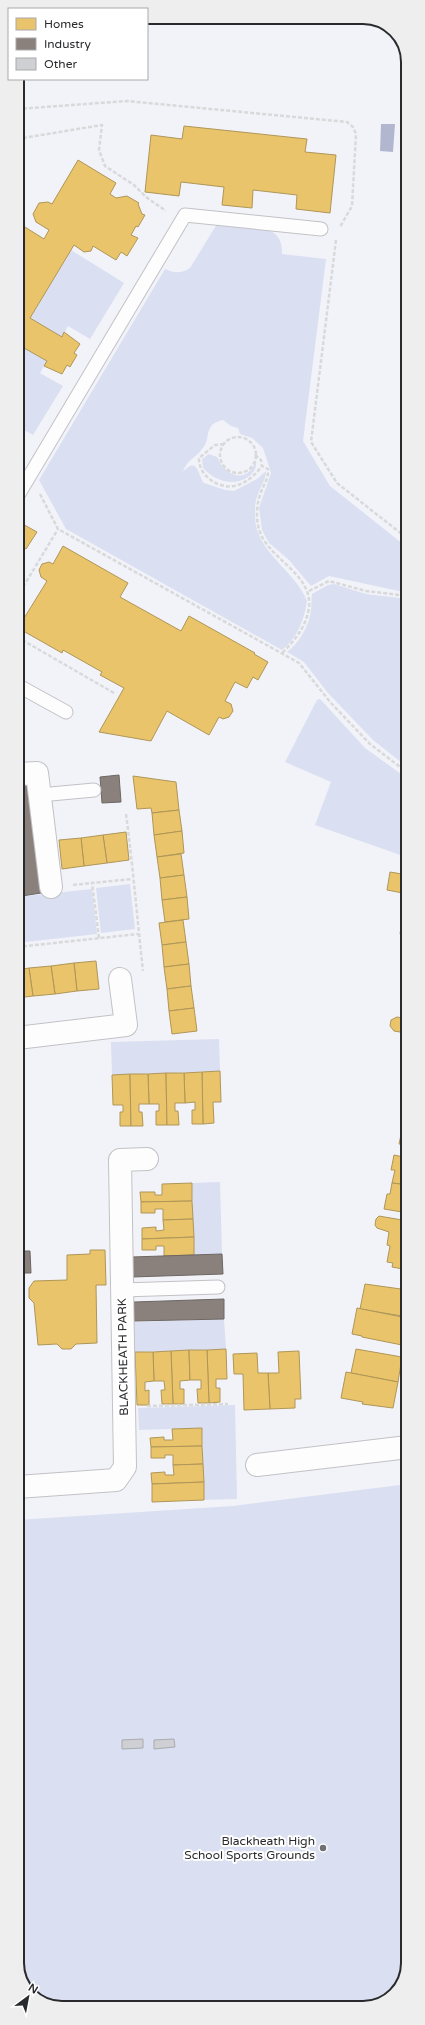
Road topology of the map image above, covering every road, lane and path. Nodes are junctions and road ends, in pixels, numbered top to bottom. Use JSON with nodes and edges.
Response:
{"nodes":[{"id":1,"x":24,"y":108,"type":"edge"},
{"id":2,"x":24,"y":138,"type":"edge"},
{"id":3,"x":182,"y":221,"type":"junction"},
{"id":4,"x":321,"y":229,"type":"dead end"},
{"id":5,"x":338,"y":231,"type":"dead end"},
{"id":6,"x":337,"y":239,"type":"dead end"},
{"id":7,"x":224,"y":444,"type":"junction"},
{"id":8,"x":255,"y":455,"type":"junction"},
{"id":9,"x":262,"y":466,"type":"junction"},
{"id":10,"x":30,"y":476,"type":"junction"},
{"id":11,"x":24,"y":486,"type":"edge"},
{"id":12,"x":58,"y":529,"type":"junction"},
{"id":13,"x":401,"y":534,"type":"edge"},
{"id":14,"x":24,"y":585,"type":"edge"},
{"id":15,"x":309,"y":591,"type":"junction"},
{"id":16,"x":401,"y":595,"type":"edge"},
{"id":17,"x":24,"y":641,"type":"edge"},
{"id":18,"x":281,"y":654,"type":"junction"},
{"id":19,"x":24,"y":689,"type":"edge"},
{"id":20,"x":114,"y":693,"type":"dead end"},
{"id":21,"x":66,"y":712,"type":"dead end"},
{"id":22,"x":401,"y":768,"type":"edge"},
{"id":23,"x":24,"y":774,"type":"edge"},
{"id":24,"x":94,"y":790,"type":"dead end"},
{"id":25,"x":40,"y":795,"type":"junction"},
{"id":26,"x":126,"y":814,"type":"dead end"},
{"id":27,"x":132,"y":879,"type":"junction"},
{"id":28,"x":51,"y":887,"type":"dead end"},
{"id":29,"x":138,"y":934,"type":"junction"},
{"id":30,"x":99,"y":938,"type":"junction"},
{"id":31,"x":24,"y":946,"type":"edge"},
{"id":32,"x":120,"y":979,"type":"joint"},
{"id":33,"x":24,"y":1037,"type":"edge"},
{"id":34,"x":147,"y":1159,"type":"dead end"},
{"id":35,"x":218,"y":1287,"type":"dead end"},
{"id":36,"x":122,"y":1290,"type":"junction"},
{"id":37,"x":228,"y":1404,"type":"dead end"},
{"id":38,"x":124,"y":1407,"type":"junction"},
{"id":39,"x":401,"y":1448,"type":"edge"},
{"id":40,"x":257,"y":1465,"type":"dead end"},
{"id":41,"x":24,"y":1487,"type":"edge"}],
"edges":[{"from":1,"to":5,"type":"path"},
{"from":2,"to":3,"type":"path"},
{"from":3,"to":4,"type":"lane"},
{"from":3,"to":10,"type":"lane"},
{"from":6,"to":13,"type":"path"},
{"from":7,"to":8,"type":"path"},
{"from":7,"to":8,"type":"path"},
{"from":7,"to":9,"type":"path"},
{"from":8,"to":9,"type":"path"},
{"from":9,"to":15,"type":"path"},
{"from":10,"to":11,"type":"lane"},
{"from":10,"to":12,"type":"path"},
{"from":12,"to":14,"type":"path"},
{"from":12,"to":18,"type":"path"},
{"from":15,"to":16,"type":"path"},
{"from":15,"to":18,"type":"path"},
{"from":17,"to":20,"type":"path"},
{"from":18,"to":22,"type":"path"},
{"from":19,"to":21,"type":"lane"},
{"from":23,"to":25,"type":"street"},
{"from":24,"to":25,"type":"lane"},
{"from":25,"to":28,"type":"street"},
{"from":26,"to":27,"type":"path"},
{"from":27,"to":29,"type":"path"},
{"from":27,"to":30,"type":"path"},
{"from":29,"to":30,"type":"path"},
{"from":29,"to":32,"type":"path"},
{"from":30,"to":31,"type":"path"},
{"from":32,"to":33,"type":"street"},
{"from":34,"to":36,"type":"street","name":"BLACKHEATH PARK"},
{"from":35,"to":36,"type":"lane"},
{"from":36,"to":38,"type":"street","name":"BLACKHEATH PARK"},
{"from":37,"to":38,"type":"path"},
{"from":38,"to":41,"type":"street","name":"BLACKHEATH PARK"},
{"from":39,"to":40,"type":"street"}]}
